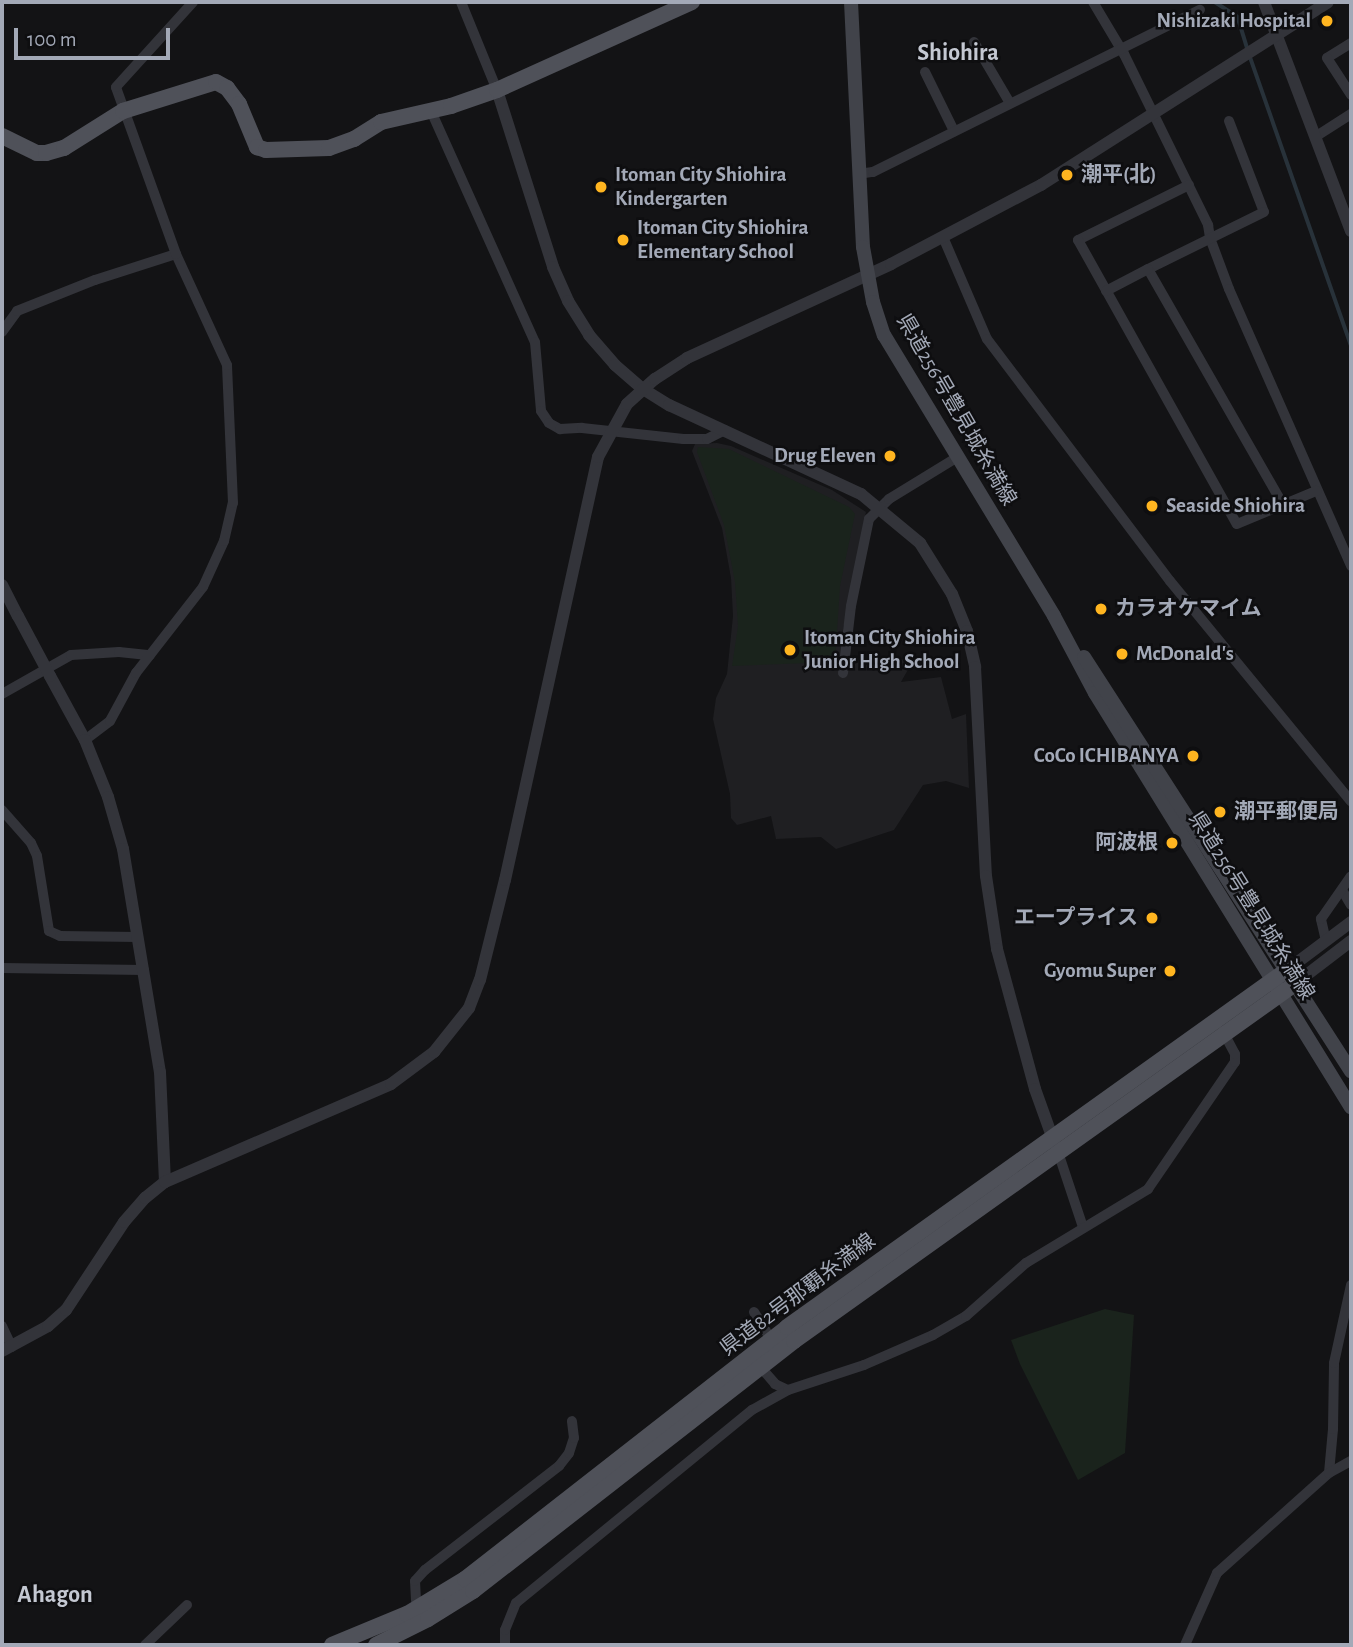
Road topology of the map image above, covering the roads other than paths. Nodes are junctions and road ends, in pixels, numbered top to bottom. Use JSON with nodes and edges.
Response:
{"nodes":[{"id":1,"x":193,"y":2,"type":"edge"},
{"id":2,"x":461,"y":2,"type":"edge"},
{"id":3,"x":692,"y":2,"type":"edge"},
{"id":4,"x":851,"y":2,"type":"edge"},
{"id":5,"x":1093,"y":2,"type":"edge"},
{"id":6,"x":1265,"y":2,"type":"edge"},
{"id":7,"x":1328,"y":2,"type":"edge"},
{"id":8,"x":1200,"y":10,"type":"dead end"},
{"id":9,"x":1276,"y":35,"type":"junction"},
{"id":10,"x":974,"y":42,"type":"dead end"},
{"id":11,"x":1351,"y":43,"type":"edge"},
{"id":12,"x":1119,"y":49,"type":"junction"},
{"id":13,"x":925,"y":72,"type":"dead end"},
{"id":14,"x":497,"y":90,"type":"junction"},
{"id":15,"x":1351,"y":95,"type":"edge"},
{"id":16,"x":1010,"y":103,"type":"junction"},
{"id":17,"x":123,"y":111,"type":"junction"},
{"id":18,"x":431,"y":111,"type":"junction"},
{"id":19,"x":1351,"y":114,"type":"edge"},
{"id":20,"x":1153,"y":115,"type":"junction"},
{"id":21,"x":1228,"y":121,"type":"dead end"},
{"id":22,"x":954,"y":131,"type":"junction"},
{"id":23,"x":2,"y":136,"type":"edge"},
{"id":24,"x":1315,"y":137,"type":"junction"},
{"id":25,"x":858,"y":174,"type":"junction"},
{"id":26,"x":1189,"y":185,"type":"junction"},
{"id":27,"x":1351,"y":231,"type":"edge"},
{"id":28,"x":943,"y":237,"type":"junction"},
{"id":29,"x":1210,"y":238,"type":"junction"},
{"id":30,"x":176,"y":254,"type":"junction"},
{"id":31,"x":1148,"y":269,"type":"junction"},
{"id":32,"x":867,"y":274,"type":"junction"},
{"id":33,"x":1106,"y":290,"type":"junction"},
{"id":34,"x":2,"y":331,"type":"edge"},
{"id":35,"x":643,"y":389,"type":"junction"},
{"id":36,"x":725,"y":430,"type":"junction"},
{"id":37,"x":610,"y":432,"type":"junction"},
{"id":38,"x":956,"y":457,"type":"junction"},
{"id":39,"x":1316,"y":491,"type":"junction"},
{"id":40,"x":1283,"y":505,"type":"junction"},
{"id":41,"x":879,"y":506,"type":"junction"},
{"id":42,"x":1351,"y":566,"type":"edge"},
{"id":43,"x":2,"y":585,"type":"edge"},
{"id":44,"x":1054,"y":616,"type":"junction"},
{"id":45,"x":150,"y":655,"type":"junction"},
{"id":46,"x":843,"y":673,"type":"dead end"},
{"id":47,"x":2,"y":694,"type":"edge"},
{"id":48,"x":85,"y":740,"type":"junction"},
{"id":49,"x":1351,"y":801,"type":"edge"},
{"id":50,"x":2,"y":810,"type":"edge"},
{"id":51,"x":1351,"y":876,"type":"edge"},
{"id":52,"x":1342,"y":890,"type":"junction"},
{"id":53,"x":1351,"y":905,"type":"edge"},
{"id":54,"x":1351,"y":922,"type":"edge"},
{"id":55,"x":138,"y":937,"type":"junction"},
{"id":56,"x":1326,"y":941,"type":"junction"},
{"id":57,"x":1351,"y":941,"type":"edge"},
{"id":58,"x":2,"y":968,"type":"edge"},
{"id":59,"x":144,"y":970,"type":"junction"},
{"id":60,"x":1291,"y":976,"type":"junction"},
{"id":61,"x":1276,"y":988,"type":"junction"},
{"id":62,"x":1221,"y":1028,"type":"junction"},
{"id":63,"x":1351,"y":1071,"type":"edge"},
{"id":64,"x":1351,"y":1107,"type":"edge"},
{"id":65,"x":1055,"y":1145,"type":"junction"},
{"id":66,"x":166,"y":1182,"type":"junction"},
{"id":67,"x":1083,"y":1227,"type":"junction"},
{"id":68,"x":1351,"y":1285,"type":"edge"},
{"id":69,"x":754,"y":1312,"type":"dead end"},
{"id":70,"x":2,"y":1326,"type":"edge"},
{"id":71,"x":776,"y":1345,"type":"junction"},
{"id":72,"x":7,"y":1349,"type":"edge"},
{"id":73,"x":756,"y":1361,"type":"junction"},
{"id":74,"x":788,"y":1390,"type":"junction"},
{"id":75,"x":572,"y":1421,"type":"dead end"},
{"id":76,"x":1351,"y":1461,"type":"edge"},
{"id":77,"x":1329,"y":1473,"type":"junction"},
{"id":78,"x":187,"y":1605,"type":"dead end"},
{"id":79,"x":424,"y":1613,"type":"junction"},
{"id":80,"x":145,"y":1645,"type":"edge"},
{"id":81,"x":332,"y":1645,"type":"edge"},
{"id":82,"x":376,"y":1645,"type":"edge"},
{"id":83,"x":505,"y":1645,"type":"edge"},
{"id":84,"x":1185,"y":1645,"type":"edge"}],
"edges":[{"from":1,"to":17,"type":"street"},
{"from":2,"to":14,"type":"street"},
{"from":3,"to":14,"type":"main road"},
{"from":4,"to":25,"type":"main road","name":"県道256号豊見城糸満線"},
{"from":5,"to":12,"type":"street"},
{"from":6,"to":9,"type":"street"},
{"from":7,"to":9,"type":"street"},
{"from":8,"to":12,"type":"street"},
{"from":9,"to":20,"type":"street"},
{"from":9,"to":24,"type":"street"},
{"from":10,"to":16,"type":"street"},
{"from":11,"to":15,"type":"street"},
{"from":12,"to":16,"type":"street"},
{"from":12,"to":20,"type":"street"},
{"from":13,"to":22,"type":"street"},
{"from":14,"to":18,"type":"main road"},
{"from":14,"to":35,"type":"street"},
{"from":16,"to":22,"type":"street"},
{"from":17,"to":18,"type":"main road"},
{"from":17,"to":23,"type":"main road"},
{"from":17,"to":30,"type":"street"},
{"from":18,"to":37,"type":"street"},
{"from":19,"to":24,"type":"street"},
{"from":20,"to":26,"type":"street"},
{"from":20,"to":28,"type":"street"},
{"from":21,"to":29,"type":"street"},
{"from":22,"to":25,"type":"street"},
{"from":24,"to":27,"type":"street"},
{"from":25,"to":32,"type":"main road","name":"県道256号豊見城糸満線"},
{"from":26,"to":29,"type":"street"},
{"from":26,"to":33,"type":"street"},
{"from":28,"to":32,"type":"street"},
{"from":28,"to":49,"type":"street"},
{"from":29,"to":31,"type":"street"},
{"from":29,"to":39,"type":"street"},
{"from":30,"to":34,"type":"street"},
{"from":30,"to":45,"type":"street"},
{"from":31,"to":33,"type":"street"},
{"from":31,"to":40,"type":"street"},
{"from":32,"to":35,"type":"street"},
{"from":32,"to":38,"type":"main road","name":"県道256号豊見城糸満線"},
{"from":33,"to":40,"type":"street"},
{"from":35,"to":36,"type":"street"},
{"from":35,"to":37,"type":"street"},
{"from":36,"to":37,"type":"street"},
{"from":36,"to":41,"type":"street"},
{"from":37,"to":66,"type":"street"},
{"from":38,"to":41,"type":"street"},
{"from":38,"to":44,"type":"main road","name":"県道256号豊見城糸満線"},
{"from":39,"to":40,"type":"street"},
{"from":39,"to":42,"type":"street"},
{"from":41,"to":46,"type":"street"},
{"from":41,"to":65,"type":"street"},
{"from":43,"to":48,"type":"street","bridge":true},
{"from":44,"to":60,"type":"main road","name":"県道256号豊見城糸満線"},
{"from":44,"to":61,"type":"main road","name":"県道256号豊見城糸満線"},
{"from":45,"to":47,"type":"street"},
{"from":45,"to":48,"type":"street"},
{"from":48,"to":55,"type":"street"},
{"from":50,"to":55,"type":"street"},
{"from":51,"to":52,"type":"street"},
{"from":52,"to":53,"type":"street"},
{"from":52,"to":56,"type":"street"},
{"from":54,"to":56,"type":"street"},
{"from":55,"to":59,"type":"street"},
{"from":56,"to":60,"type":"street"},
{"from":57,"to":60,"type":"street"},
{"from":58,"to":59,"type":"street"},
{"from":59,"to":66,"type":"street"},
{"from":60,"to":61,"type":"main road","name":"県道82号那覇糸満線"},
{"from":60,"to":63,"type":"main road","name":"県道256号豊見城糸満線"},
{"from":61,"to":62,"type":"main road","name":"県道82号那覇糸満線"},
{"from":61,"to":64,"type":"main road","name":"県道256号豊見城糸満線"},
{"from":62,"to":65,"type":"main road","name":"県道82号那覇糸満線"},
{"from":62,"to":67,"type":"street"},
{"from":65,"to":67,"type":"street"},
{"from":65,"to":71,"type":"main road","name":"県道82号那覇糸満線"},
{"from":66,"to":72,"type":"street"},
{"from":67,"to":74,"type":"street"},
{"from":68,"to":77,"type":"street"},
{"from":69,"to":71,"type":"street"},
{"from":70,"to":72,"type":"street"},
{"from":71,"to":73,"type":"main road","name":"県道82号那覇糸満線"},
{"from":73,"to":74,"type":"street"},
{"from":73,"to":79,"type":"main road","name":"県道82号那覇糸満線"},
{"from":74,"to":83,"type":"street"},
{"from":75,"to":79,"type":"street"},
{"from":76,"to":77,"type":"street"},
{"from":77,"to":84,"type":"street"},
{"from":78,"to":80,"type":"street"},
{"from":79,"to":81,"type":"main road","name":"県道82号那覇糸満線"},
{"from":79,"to":82,"type":"main road","name":"県道82号那覇糸満線"}]}
